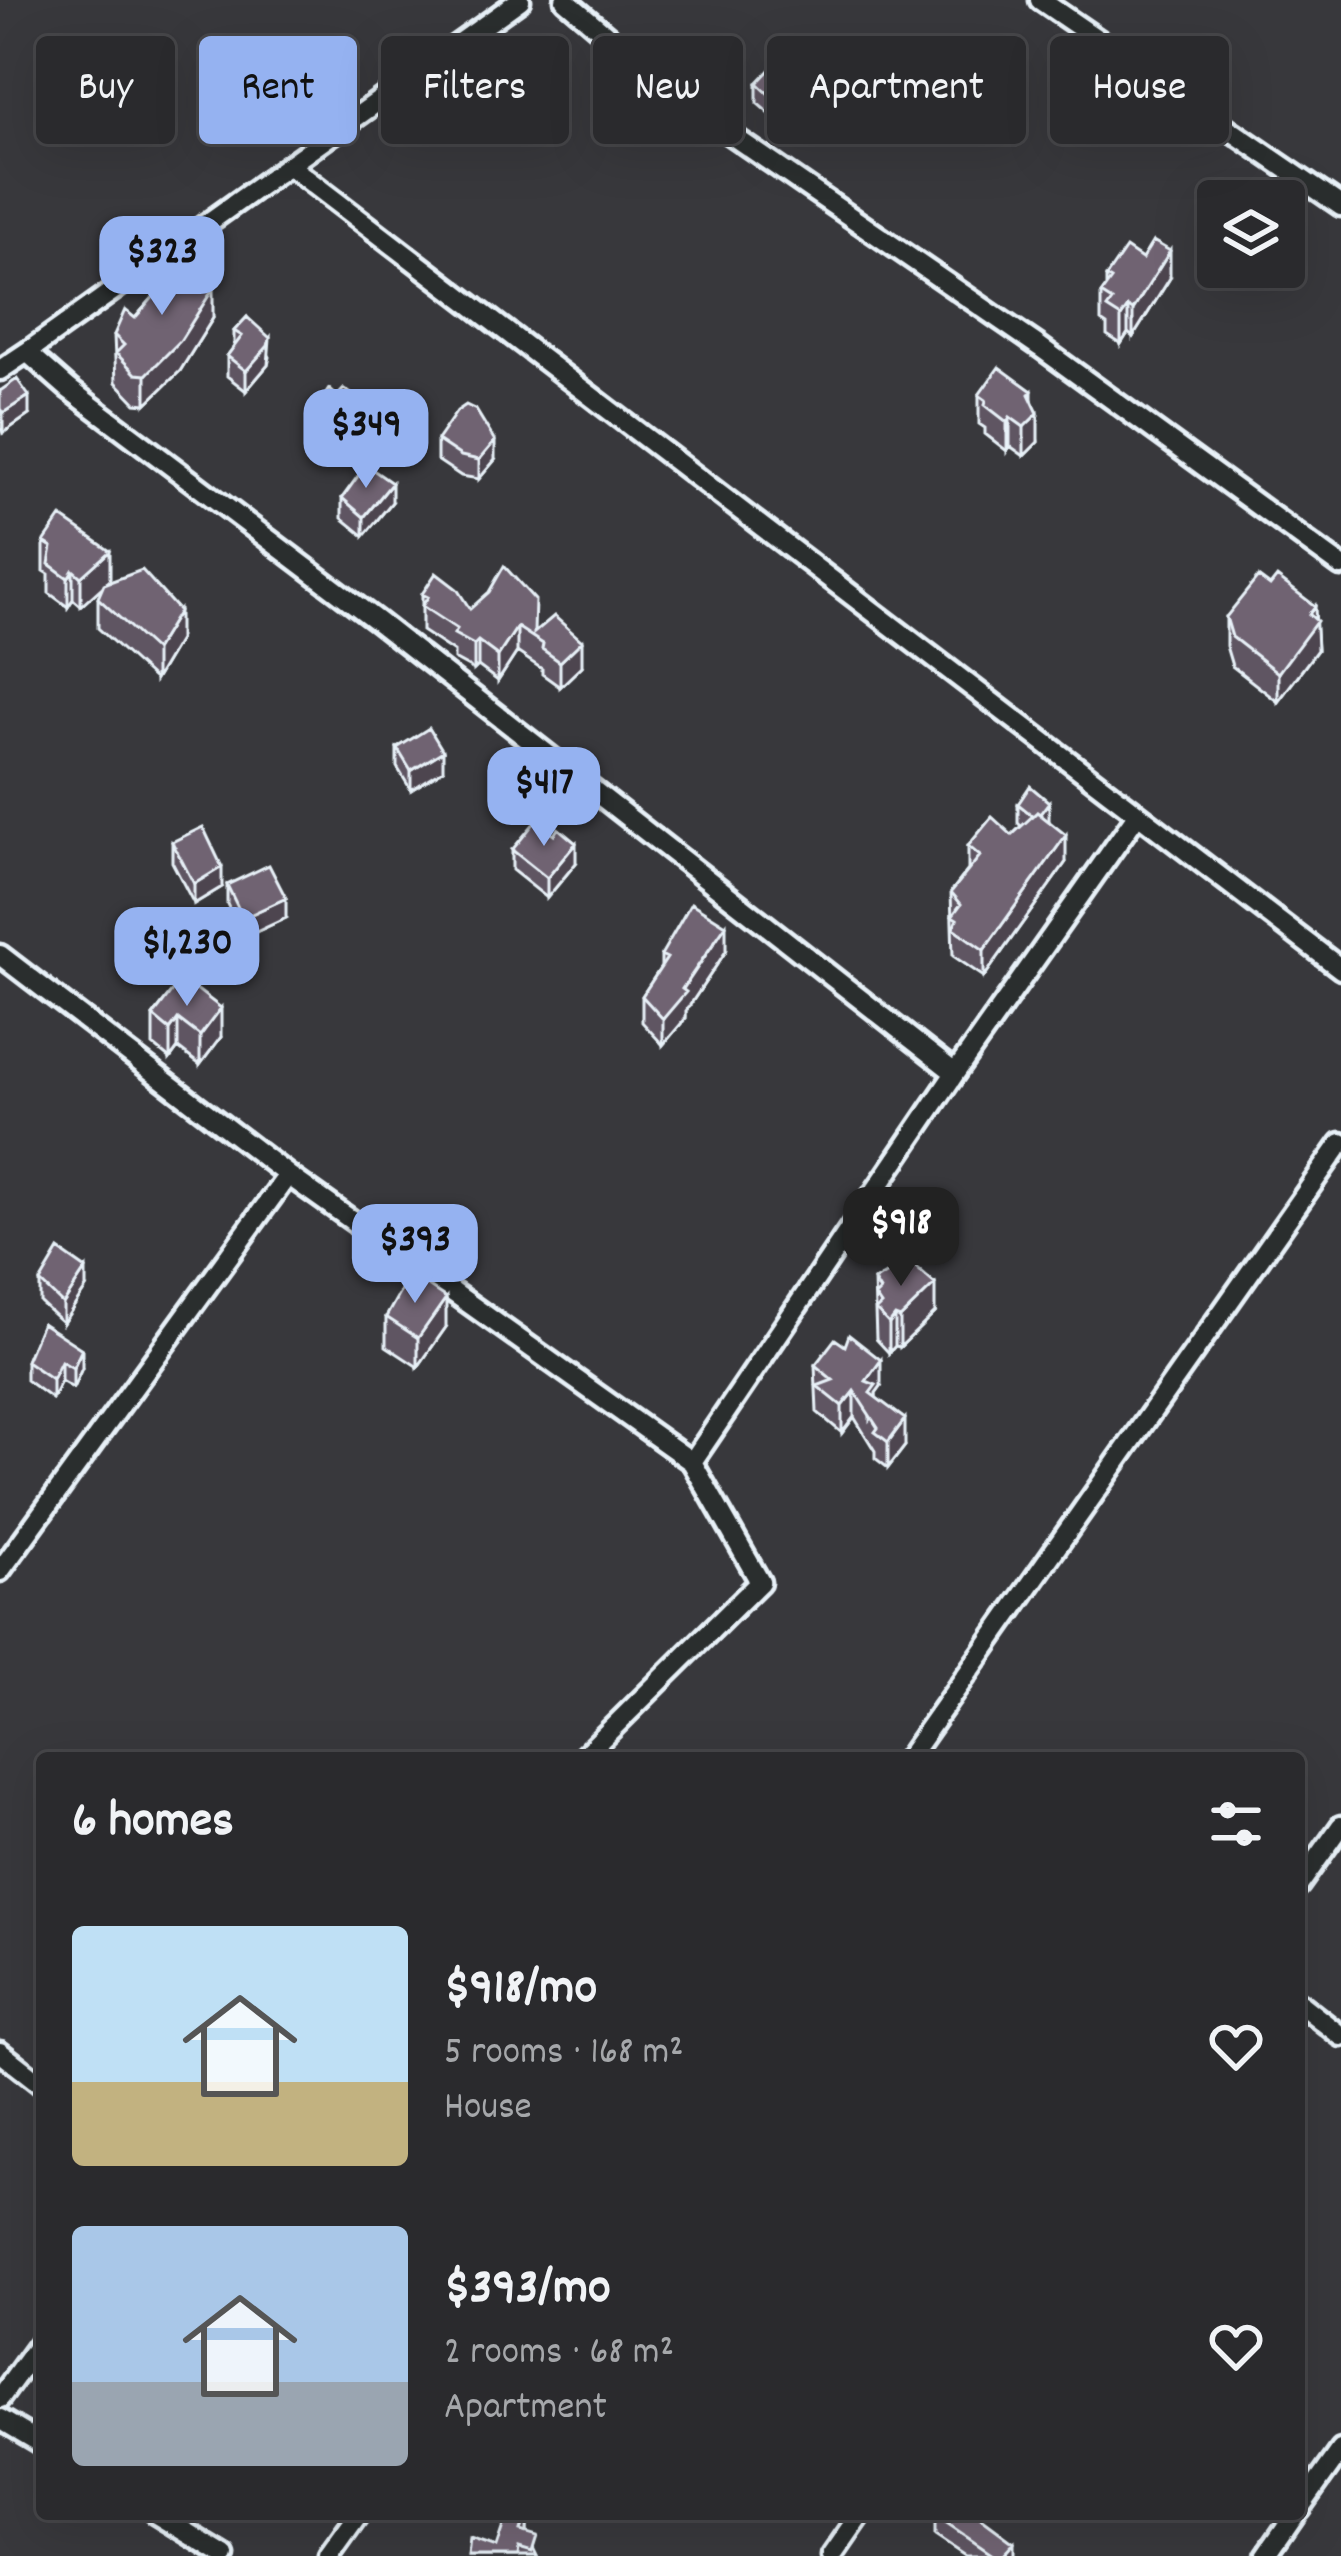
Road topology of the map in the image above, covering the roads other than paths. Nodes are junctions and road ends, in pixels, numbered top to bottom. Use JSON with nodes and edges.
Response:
{"nodes":[{"id":1,"x":520,"y":0,"type":"edge"},
{"id":2,"x":565,"y":0,"type":"edge"},
{"id":3,"x":1040,"y":0,"type":"edge"},
{"id":4,"x":291,"y":166,"type":"junction"},
{"id":5,"x":1341,"y":206,"type":"edge"},
{"id":6,"x":27,"y":352,"type":"junction"},
{"id":7,"x":0,"y":370,"type":"edge"},
{"id":8,"x":1341,"y":566,"type":"edge"},
{"id":9,"x":1137,"y":815,"type":"junction"},
{"id":10,"x":3,"y":963,"type":"edge"},
{"id":11,"x":1341,"y":970,"type":"edge"},
{"id":12,"x":955,"y":1073,"type":"junction"},
{"id":13,"x":1341,"y":1143,"type":"edge"},
{"id":14,"x":288,"y":1175,"type":"junction"},
{"id":15,"x":692,"y":1462,"type":"junction"},
{"id":16,"x":0,"y":1571,"type":"edge"},
{"id":17,"x":588,"y":1752,"type":"edge"},
{"id":18,"x":912,"y":1752,"type":"edge"},
{"id":19,"x":1341,"y":1826,"type":"edge"},
{"id":20,"x":1305,"y":1877,"type":"edge"},
{"id":21,"x":1305,"y":2007,"type":"edge"},
{"id":22,"x":1341,"y":2036,"type":"edge"},
{"id":23,"x":0,"y":2053,"type":"edge"},
{"id":24,"x":36,"y":2080,"type":"edge"},
{"id":25,"x":36,"y":2348,"type":"edge"},
{"id":26,"x":0,"y":2398,"type":"edge"},
{"id":27,"x":0,"y":2419,"type":"edge"},
{"id":28,"x":36,"y":2440,"type":"edge"},
{"id":29,"x":1341,"y":2450,"type":"edge"},
{"id":30,"x":1305,"y":2500,"type":"edge"},
{"id":31,"x":166,"y":2520,"type":"edge"},
{"id":32,"x":355,"y":2520,"type":"edge"},
{"id":33,"x":857,"y":2520,"type":"edge"},
{"id":34,"x":1291,"y":2520,"type":"edge"},
{"id":35,"x":225,"y":2556,"type":"edge"},
{"id":36,"x":328,"y":2556,"type":"edge"},
{"id":37,"x":832,"y":2556,"type":"edge"},
{"id":38,"x":1265,"y":2556,"type":"edge"}],
"edges":[{"from":1,"to":4,"type":"street"},
{"from":2,"to":8,"type":"street"},
{"from":3,"to":5,"type":"street"},
{"from":4,"to":6,"type":"street"},
{"from":4,"to":9,"type":"street"},
{"from":6,"to":7,"type":"street"},
{"from":6,"to":12,"type":"street"},
{"from":9,"to":11,"type":"street"},
{"from":9,"to":12,"type":"street"},
{"from":10,"to":14,"type":"street"},
{"from":12,"to":15,"type":"street"},
{"from":13,"to":18,"type":"street"},
{"from":14,"to":15,"type":"street"},
{"from":14,"to":16,"type":"street"},
{"from":15,"to":17,"type":"street"},
{"from":19,"to":20,"type":"street"},
{"from":21,"to":22,"type":"street"},
{"from":23,"to":24,"type":"street"},
{"from":25,"to":26,"type":"street"},
{"from":27,"to":28,"type":"street"},
{"from":29,"to":30,"type":"street"},
{"from":31,"to":35,"type":"street"},
{"from":32,"to":36,"type":"street"},
{"from":33,"to":37,"type":"street"},
{"from":34,"to":38,"type":"street"}]}
